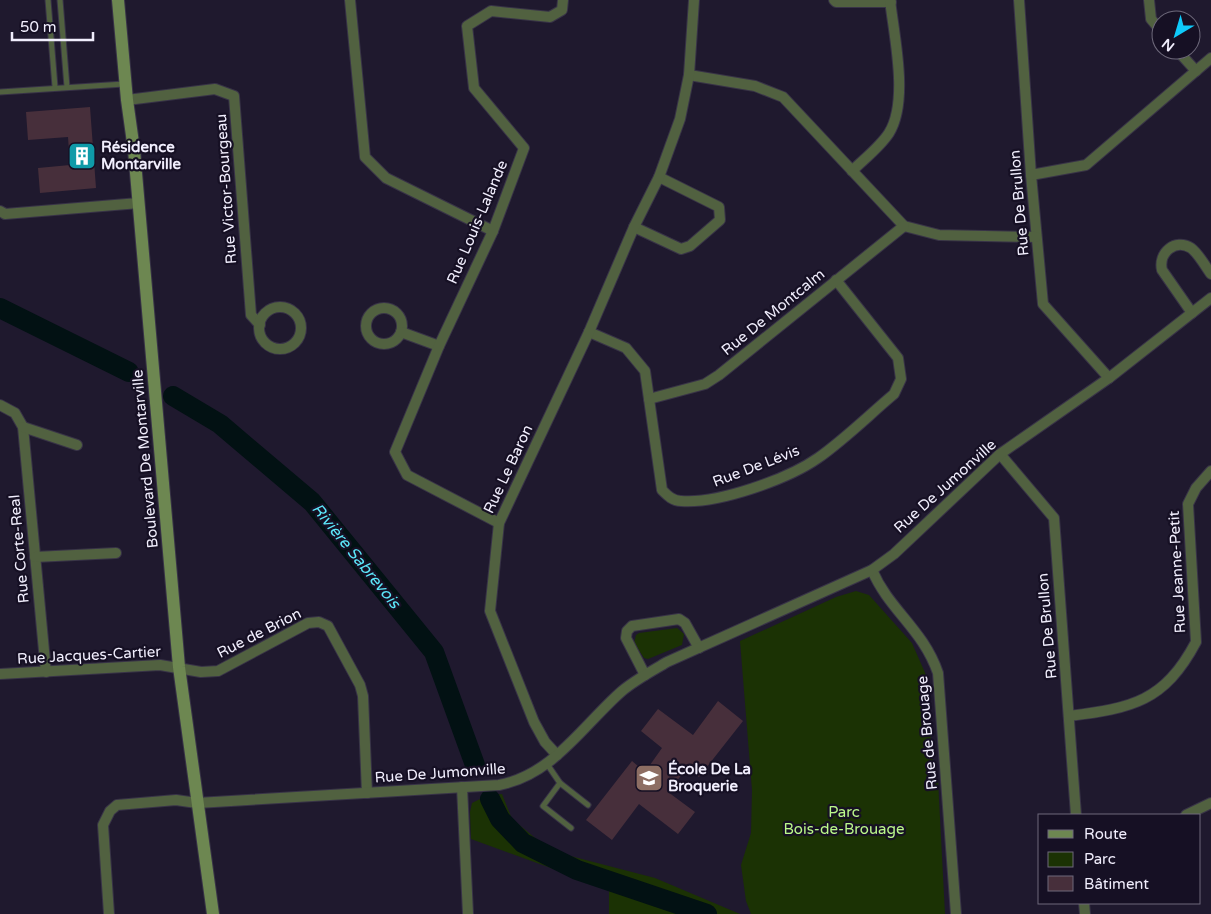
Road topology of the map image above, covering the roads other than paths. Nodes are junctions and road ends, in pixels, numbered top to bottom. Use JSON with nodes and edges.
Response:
{"nodes":[{"id":1,"x":48,"y":0,"type":"edge"},
{"id":2,"x":60,"y":0,"type":"edge"},
{"id":3,"x":118,"y":0,"type":"edge"},
{"id":4,"x":350,"y":0,"type":"edge"},
{"id":5,"x":563,"y":0,"type":"edge"},
{"id":6,"x":694,"y":0,"type":"edge"},
{"id":7,"x":834,"y":0,"type":"edge"},
{"id":8,"x":1019,"y":0,"type":"edge"},
{"id":9,"x":1149,"y":0,"type":"edge"},
{"id":10,"x":891,"y":1,"type":"edge"},
{"id":11,"x":1151,"y":19,"type":"edge"},
{"id":12,"x":1211,"y":58,"type":"edge"},
{"id":13,"x":1186,"y":60,"type":"edge"},
{"id":14,"x":1196,"y":71,"type":"junction"},
{"id":15,"x":689,"y":75,"type":"junction"},
{"id":16,"x":125,"y":84,"type":"junction"},
{"id":17,"x":55,"y":87,"type":"junction"},
{"id":18,"x":67,"y":87,"type":"junction"},
{"id":19,"x":0,"y":92,"type":"edge"},
{"id":20,"x":126,"y":100,"type":"junction"},
{"id":21,"x":852,"y":171,"type":"junction"},
{"id":22,"x":1031,"y":175,"type":"junction"},
{"id":23,"x":660,"y":177,"type":"junction"},
{"id":24,"x":139,"y":203,"type":"junction"},
{"id":25,"x":0,"y":211,"type":"edge"},
{"id":26,"x":904,"y":226,"type":"junction"},
{"id":27,"x":634,"y":227,"type":"junction"},
{"id":28,"x":493,"y":231,"type":"junction"},
{"id":29,"x":1036,"y":237,"type":"junction"},
{"id":30,"x":1211,"y":274,"type":"edge"},
{"id":31,"x":836,"y":280,"type":"junction"},
{"id":32,"x":1211,"y":298,"type":"edge"},
{"id":33,"x":1192,"y":313,"type":"junction"},
{"id":34,"x":260,"y":325,"type":"junction"},
{"id":35,"x":401,"y":332,"type":"dead end"},
{"id":36,"x":589,"y":332,"type":"junction"},
{"id":37,"x":439,"y":346,"type":"junction"},
{"id":38,"x":1109,"y":378,"type":"junction"},
{"id":39,"x":649,"y":399,"type":"junction"},
{"id":40,"x":0,"y":405,"type":"edge"},
{"id":41,"x":23,"y":427,"type":"junction"},
{"id":42,"x":77,"y":445,"type":"dead end"},
{"id":43,"x":1000,"y":454,"type":"junction"},
{"id":44,"x":1211,"y":471,"type":"edge"},
{"id":45,"x":499,"y":523,"type":"junction"},
{"id":46,"x":116,"y":553,"type":"dead end"},
{"id":47,"x":35,"y":557,"type":"junction"},
{"id":48,"x":872,"y":570,"type":"junction"},
{"id":49,"x":698,"y":648,"type":"junction"},
{"id":50,"x":179,"y":667,"type":"junction"},
{"id":51,"x":46,"y":672,"type":"junction"},
{"id":52,"x":0,"y":674,"type":"edge"},
{"id":53,"x":645,"y":675,"type":"junction"},
{"id":54,"x":1069,"y":716,"type":"junction"},
{"id":55,"x":557,"y":755,"type":"junction"},
{"id":56,"x":547,"y":764,"type":"junction"},
{"id":57,"x":560,"y":783,"type":"junction"},
{"id":58,"x":462,"y":787,"type":"junction"},
{"id":59,"x":367,"y":793,"type":"junction"},
{"id":60,"x":1211,"y":802,"type":"edge"},
{"id":61,"x":197,"y":803,"type":"junction"},
{"id":62,"x":588,"y":805,"type":"dead end"},
{"id":63,"x":1076,"y":814,"type":"edge"},
{"id":64,"x":1188,"y":814,"type":"edge"},
{"id":65,"x":571,"y":828,"type":"dead end"},
{"id":66,"x":108,"y":914,"type":"edge"},
{"id":67,"x":213,"y":914,"type":"edge"},
{"id":68,"x":468,"y":914,"type":"edge"},
{"id":69,"x":956,"y":914,"type":"edge"}],
"edges":[{"from":1,"to":17,"type":"lane"},
{"from":2,"to":18,"type":"lane"},
{"from":3,"to":16,"type":"street","name":"Boulevard De Montarville"},
{"from":4,"to":28,"type":"street"},
{"from":5,"to":28,"type":"street","name":"Rue Louis-Lalande"},
{"from":6,"to":15,"type":"street","name":"Rue Le Baron"},
{"from":7,"to":10,"type":"street"},
{"from":8,"to":22,"type":"street","name":"Rue De Brullon"},
{"from":9,"to":11,"type":"street"},
{"from":10,"to":21,"type":"street"},
{"from":12,"to":14,"type":"street"},
{"from":13,"to":14,"type":"street"},
{"from":14,"to":22,"type":"street"},
{"from":15,"to":21,"type":"street"},
{"from":15,"to":23,"type":"street","name":"Rue Le Baron"},
{"from":16,"to":18,"type":"lane"},
{"from":16,"to":20,"type":"street","name":"Boulevard De Montarville"},
{"from":17,"to":18,"type":"lane"},
{"from":17,"to":19,"type":"lane"},
{"from":20,"to":24,"type":"street","name":"Boulevard De Montarville"},
{"from":20,"to":34,"type":"street","name":"Rue Victor-Bourgeau"},
{"from":21,"to":26,"type":"street"},
{"from":22,"to":29,"type":"street","name":"Rue De Brullon"},
{"from":23,"to":27,"type":"street","name":"Rue Le Baron"},
{"from":23,"to":27,"type":"street"},
{"from":24,"to":25,"type":"street"},
{"from":24,"to":50,"type":"street","name":"Boulevard De Montarville"},
{"from":26,"to":29,"type":"street"},
{"from":26,"to":31,"type":"street","name":"Rue De Montcalm"},
{"from":27,"to":36,"type":"street","name":"Rue Le Baron"},
{"from":28,"to":37,"type":"street","name":"Rue Louis-Lalande"},
{"from":29,"to":38,"type":"street","name":"Rue De Brullon"},
{"from":30,"to":33,"type":"street"},
{"from":31,"to":39,"type":"street","name":"Rue De Montcalm"},
{"from":31,"to":39,"type":"street","name":"Rue De Lévis"},
{"from":32,"to":33,"type":"street","name":"Rue De Jumonville"},
{"from":33,"to":38,"type":"street","name":"Rue De Jumonville"},
{"from":34,"to":34,"type":"street","name":"Rue Victor-Bourgeau"},
{"from":35,"to":37,"type":"street"},
{"from":36,"to":39,"type":"street","name":"Rue De Lévis"},
{"from":36,"to":45,"type":"street","name":"Rue Le Baron"},
{"from":37,"to":45,"type":"street","name":"Rue Louis-Lalande"},
{"from":38,"to":43,"type":"street","name":"Rue De Jumonville"},
{"from":40,"to":41,"type":"street"},
{"from":41,"to":42,"type":"street"},
{"from":41,"to":47,"type":"street","name":"Rue Corte-Real"},
{"from":43,"to":48,"type":"street","name":"Rue De Jumonville"},
{"from":43,"to":54,"type":"street","name":"Rue De Brullon"},
{"from":44,"to":54,"type":"street","name":"Rue Jeanne-Petit"},
{"from":45,"to":55,"type":"street","name":"Rue Le Baron"},
{"from":46,"to":47,"type":"street"},
{"from":47,"to":51,"type":"street","name":"Rue Corte-Real"},
{"from":48,"to":49,"type":"street","name":"Rue De Jumonville"},
{"from":48,"to":69,"type":"street","name":"Rue de Brouage"},
{"from":49,"to":53,"type":"street","name":"Rue De Jumonville"},
{"from":49,"to":53,"type":"street"},
{"from":50,"to":51,"type":"street","name":"Rue Jacques-Cartier"},
{"from":50,"to":59,"type":"street","name":"Rue de Brion"},
{"from":50,"to":61,"type":"street","name":"Boulevard De Montarville"},
{"from":51,"to":52,"type":"street","name":"Rue Jacques-Cartier"},
{"from":53,"to":55,"type":"street","name":"Rue De Jumonville"},
{"from":54,"to":63,"type":"street","name":"Rue De Brullon"},
{"from":55,"to":56,"type":"street","name":"Rue De Jumonville"},
{"from":56,"to":57,"type":"lane"},
{"from":56,"to":58,"type":"street","name":"Rue De Jumonville"},
{"from":57,"to":62,"type":"lane"},
{"from":57,"to":65,"type":"lane"},
{"from":58,"to":59,"type":"street","name":"Rue De Jumonville"},
{"from":58,"to":68,"type":"street"},
{"from":59,"to":61,"type":"street","name":"Rue De Jumonville"},
{"from":60,"to":64,"type":"street"},
{"from":61,"to":66,"type":"street","name":"Rue De Jumonville"},
{"from":61,"to":67,"type":"street","name":"Boulevard De Montarville"}]}
